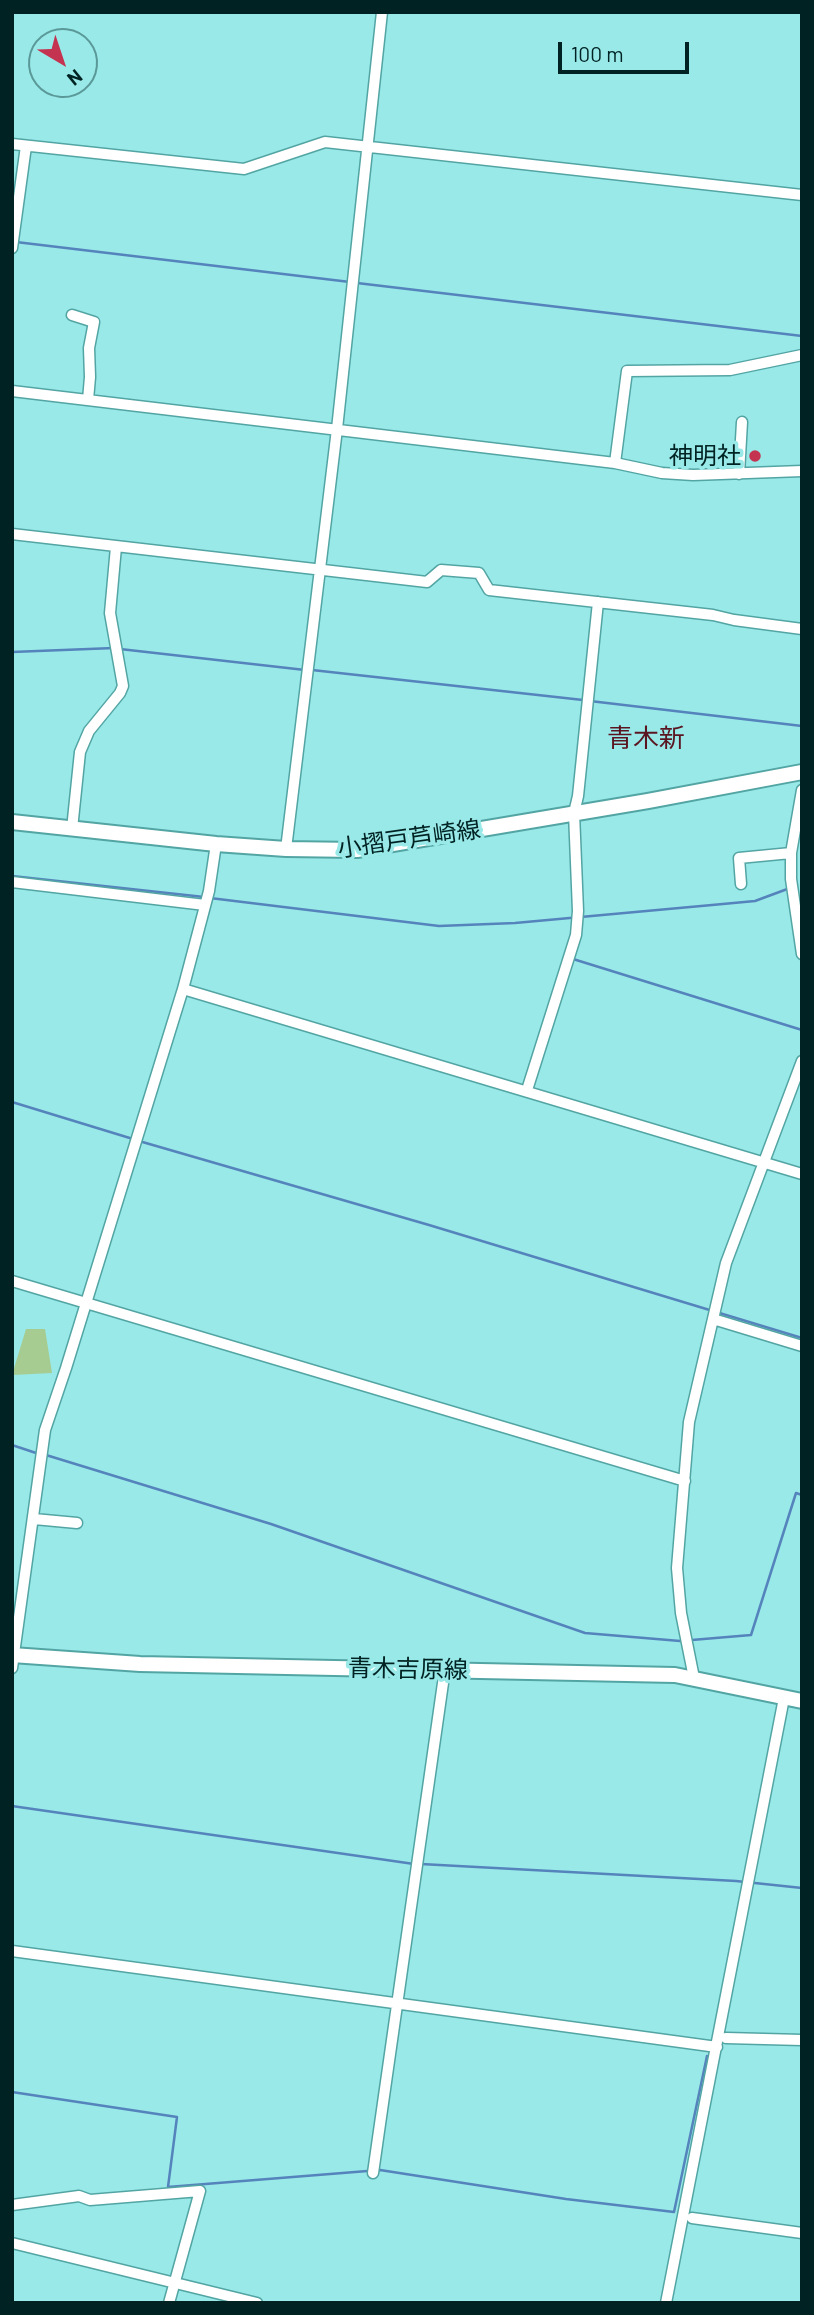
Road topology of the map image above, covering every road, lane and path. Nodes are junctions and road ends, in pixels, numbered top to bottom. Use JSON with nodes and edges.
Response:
{"nodes":[{"id":1,"x":375,"y":12,"type":"edge"},
{"id":2,"x":382,"y":13,"type":"edge"},
{"id":3,"x":12,"y":144,"type":"edge"},
{"id":4,"x":26,"y":146,"type":"junction"},
{"id":5,"x":367,"y":148,"type":"junction"},
{"id":6,"x":802,"y":195,"type":"edge"},
{"id":7,"x":12,"y":248,"type":"edge"},
{"id":8,"x":72,"y":315,"type":"dead end"},
{"id":9,"x":802,"y":355,"type":"edge"},
{"id":10,"x":12,"y":391,"type":"edge"},
{"id":11,"x":88,"y":400,"type":"junction"},
{"id":12,"x":741,"y":422,"type":"dead end"},
{"id":13,"x":337,"y":429,"type":"junction"},
{"id":14,"x":615,"y":463,"type":"junction"},
{"id":15,"x":802,"y":471,"type":"edge"},
{"id":16,"x":739,"y":474,"type":"junction"},
{"id":17,"x":12,"y":534,"type":"edge"},
{"id":18,"x":116,"y":547,"type":"junction"},
{"id":19,"x":320,"y":570,"type":"junction"},
{"id":20,"x":598,"y":601,"type":"junction"},
{"id":21,"x":802,"y":629,"type":"edge"},
{"id":22,"x":802,"y":772,"type":"edge"},
{"id":23,"x":802,"y":790,"type":"edge"},
{"id":24,"x":575,"y":813,"type":"junction"},
{"id":25,"x":12,"y":822,"type":"edge"},
{"id":26,"x":72,"y":829,"type":"junction"},
{"id":27,"x":216,"y":844,"type":"junction"},
{"id":28,"x":286,"y":849,"type":"junction"},
{"id":29,"x":792,"y":853,"type":"junction"},
{"id":30,"x":12,"y":883,"type":"edge"},
{"id":31,"x":741,"y":884,"type":"dead end"},
{"id":32,"x":205,"y":905,"type":"junction"},
{"id":33,"x":801,"y":947,"type":"edge"},
{"id":34,"x":183,"y":989,"type":"junction"},
{"id":35,"x":802,"y":1061,"type":"edge"},
{"id":36,"x":527,"y":1090,"type":"junction"},
{"id":37,"x":764,"y":1163,"type":"junction"},
{"id":38,"x":802,"y":1174,"type":"edge"},
{"id":39,"x":12,"y":1281,"type":"edge"},
{"id":40,"x":87,"y":1301,"type":"junction"},
{"id":41,"x":713,"y":1319,"type":"junction"},
{"id":42,"x":802,"y":1346,"type":"edge"},
{"id":43,"x":685,"y":1481,"type":"junction"},
{"id":44,"x":34,"y":1519,"type":"junction"},
{"id":45,"x":77,"y":1523,"type":"dead end"},
{"id":46,"x":13,"y":1659,"type":"edge"},
{"id":47,"x":444,"y":1670,"type":"junction"},
{"id":48,"x":694,"y":1678,"type":"junction"},
{"id":49,"x":784,"y":1698,"type":"junction"},
{"id":50,"x":802,"y":1701,"type":"edge"},
{"id":51,"x":12,"y":1951,"type":"edge"},
{"id":52,"x":397,"y":2002,"type":"junction"},
{"id":53,"x":726,"y":2038,"type":"dead end"},
{"id":54,"x":802,"y":2040,"type":"edge"},
{"id":55,"x":717,"y":2047,"type":"junction"},
{"id":56,"x":373,"y":2173,"type":"dead end"},
{"id":57,"x":12,"y":2205,"type":"edge"},
{"id":58,"x":692,"y":2218,"type":"dead end"},
{"id":59,"x":802,"y":2233,"type":"edge"},
{"id":60,"x":12,"y":2243,"type":"edge"},
{"id":61,"x":175,"y":2283,"type":"junction"},
{"id":62,"x":169,"y":2303,"type":"edge"},
{"id":63,"x":257,"y":2303,"type":"edge"},
{"id":64,"x":666,"y":2303,"type":"edge"}],
"edges":[{"from":1,"to":2,"type":"street"},
{"from":2,"to":5,"type":"street"},
{"from":3,"to":4,"type":"street"},
{"from":4,"to":5,"type":"street"},
{"from":4,"to":7,"type":"street"},
{"from":5,"to":6,"type":"street"},
{"from":5,"to":13,"type":"street"},
{"from":8,"to":11,"type":"street"},
{"from":9,"to":14,"type":"street"},
{"from":10,"to":11,"type":"street"},
{"from":11,"to":13,"type":"street"},
{"from":12,"to":16,"type":"street"},
{"from":13,"to":14,"type":"street"},
{"from":13,"to":19,"type":"street"},
{"from":14,"to":16,"type":"street"},
{"from":15,"to":16,"type":"street"},
{"from":17,"to":18,"type":"street"},
{"from":18,"to":19,"type":"street"},
{"from":18,"to":26,"type":"street"},
{"from":19,"to":20,"type":"street"},
{"from":19,"to":28,"type":"street"},
{"from":20,"to":21,"type":"street"},
{"from":20,"to":24,"type":"street"},
{"from":22,"to":24,"type":"main road","name":"小摺戸芦崎線"},
{"from":23,"to":29,"type":"street"},
{"from":24,"to":28,"type":"main road","name":"小摺戸芦崎線"},
{"from":24,"to":36,"type":"street"},
{"from":25,"to":26,"type":"main road","name":"小摺戸芦崎線"},
{"from":26,"to":27,"type":"main road","name":"小摺戸芦崎線"},
{"from":27,"to":28,"type":"main road","name":"小摺戸芦崎線"},
{"from":27,"to":32,"type":"street"},
{"from":29,"to":31,"type":"street"},
{"from":29,"to":33,"type":"street"},
{"from":30,"to":32,"type":"street"},
{"from":32,"to":34,"type":"street"},
{"from":34,"to":36,"type":"street"},
{"from":34,"to":40,"type":"street"},
{"from":35,"to":37,"type":"street"},
{"from":36,"to":37,"type":"street"},
{"from":37,"to":38,"type":"street"},
{"from":37,"to":41,"type":"street"},
{"from":39,"to":40,"type":"street"},
{"from":40,"to":43,"type":"street"},
{"from":40,"to":44,"type":"street"},
{"from":41,"to":42,"type":"street"},
{"from":41,"to":43,"type":"street"},
{"from":43,"to":48,"type":"street"},
{"from":44,"to":45,"type":"street"},
{"from":44,"to":46,"type":"street"},
{"from":46,"to":47,"type":"main road","name":"青木吉原線"},
{"from":47,"to":48,"type":"main road","name":"青木吉原線"},
{"from":47,"to":52,"type":"street"},
{"from":48,"to":49,"type":"main road","name":"青木吉原線"},
{"from":49,"to":50,"type":"main road","name":"青木吉原線"},
{"from":49,"to":55,"type":"street"},
{"from":51,"to":52,"type":"street"},
{"from":52,"to":55,"type":"street"},
{"from":52,"to":56,"type":"street"},
{"from":53,"to":54,"type":"street"},
{"from":55,"to":64,"type":"street"},
{"from":57,"to":61,"type":"street"},
{"from":58,"to":59,"type":"street"},
{"from":60,"to":61,"type":"street"},
{"from":61,"to":62,"type":"street"},
{"from":61,"to":63,"type":"street"}]}
